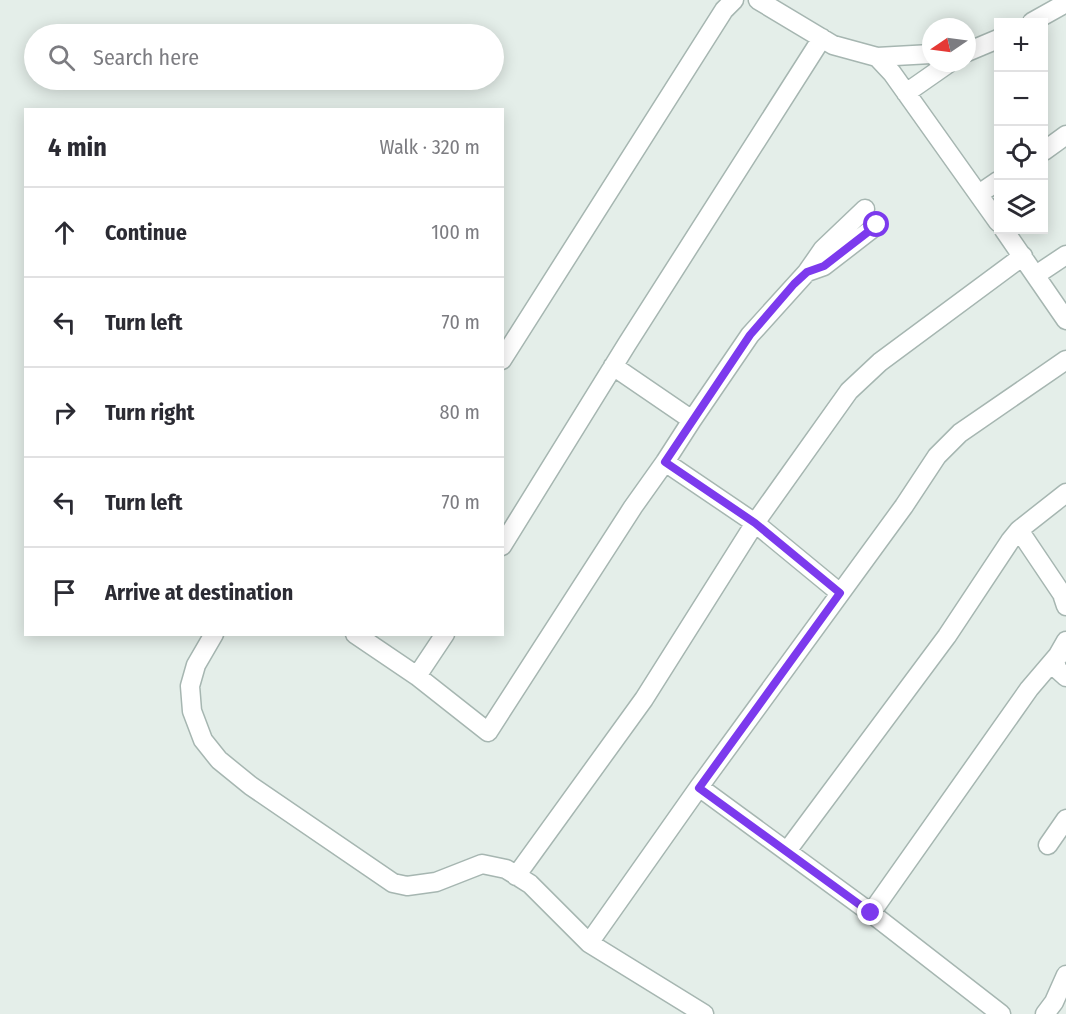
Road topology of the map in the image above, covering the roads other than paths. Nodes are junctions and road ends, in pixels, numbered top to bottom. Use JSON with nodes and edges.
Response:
{"nodes":[{"id":1,"x":734,"y":0,"type":"edge"},
{"id":2,"x":758,"y":0,"type":"edge"},
{"id":3,"x":1066,"y":3,"type":"edge"},
{"id":4,"x":1039,"y":18,"type":"edge"},
{"id":5,"x":822,"y":38,"type":"junction"},
{"id":6,"x":994,"y":41,"type":"edge"},
{"id":7,"x":976,"y":48,"type":"edge"},
{"id":8,"x":922,"y":54,"type":"edge"},
{"id":9,"x":877,"y":57,"type":"junction"},
{"id":10,"x":936,"y":72,"type":"edge"},
{"id":11,"x":906,"y":93,"type":"junction"},
{"id":12,"x":1066,"y":135,"type":"edge"},
{"id":13,"x":1048,"y":148,"type":"edge"},
{"id":14,"x":994,"y":184,"type":"edge"},
{"id":15,"x":979,"y":194,"type":"junction"},
{"id":16,"x":865,"y":209,"type":"dead end"},
{"id":17,"x":994,"y":215,"type":"edge"},
{"id":18,"x":877,"y":225,"type":"dead end"},
{"id":19,"x":1007,"y":234,"type":"edge"},
{"id":20,"x":1066,"y":255,"type":"edge"},
{"id":21,"x":1023,"y":256,"type":"junction"},
{"id":22,"x":807,"y":272,"type":"junction"},
{"id":23,"x":1036,"y":275,"type":"junction"},
{"id":24,"x":1066,"y":320,"type":"edge"},
{"id":25,"x":504,"y":357,"type":"edge"},
{"id":26,"x":1066,"y":360,"type":"edge"},
{"id":27,"x":613,"y":366,"type":"junction"},
{"id":28,"x":692,"y":420,"type":"junction"},
{"id":29,"x":665,"y":462,"type":"junction"},
{"id":30,"x":1066,"y":493,"type":"edge"},
{"id":31,"x":755,"y":523,"type":"junction"},
{"id":32,"x":1019,"y":530,"type":"junction"},
{"id":33,"x":504,"y":543,"type":"edge"},
{"id":34,"x":840,"y":593,"type":"junction"},
{"id":35,"x":1066,"y":606,"type":"edge"},
{"id":36,"x":213,"y":636,"type":"edge"},
{"id":37,"x":358,"y":636,"type":"edge"},
{"id":38,"x":444,"y":636,"type":"edge"},
{"id":39,"x":1063,"y":649,"type":"edge"},
{"id":40,"x":417,"y":676,"type":"junction"},
{"id":41,"x":1066,"y":677,"type":"edge"},
{"id":42,"x":699,"y":788,"type":"junction"},
{"id":43,"x":1066,"y":819,"type":"edge"},
{"id":44,"x":1048,"y":844,"type":"dead end"},
{"id":45,"x":787,"y":851,"type":"junction"},
{"id":46,"x":516,"y":876,"type":"junction"},
{"id":47,"x":871,"y":913,"type":"junction"},
{"id":48,"x":589,"y":943,"type":"junction"},
{"id":49,"x":1066,"y":978,"type":"edge"},
{"id":50,"x":704,"y":1014,"type":"edge"},
{"id":51,"x":1001,"y":1014,"type":"edge"},
{"id":52,"x":1045,"y":1014,"type":"edge"}],
"edges":[{"from":1,"to":25,"type":"street"},
{"from":2,"to":5,"type":"street"},
{"from":3,"to":4,"type":"street"},
{"from":5,"to":9,"type":"street"},
{"from":5,"to":27,"type":"street"},
{"from":6,"to":7,"type":"street"},
{"from":8,"to":9,"type":"street"},
{"from":9,"to":11,"type":"street"},
{"from":10,"to":11,"type":"street"},
{"from":11,"to":15,"type":"street"},
{"from":12,"to":13,"type":"street"},
{"from":14,"to":15,"type":"street"},
{"from":15,"to":17,"type":"street"},
{"from":16,"to":22,"type":"street"},
{"from":18,"to":22,"type":"street"},
{"from":19,"to":21,"type":"street"},
{"from":20,"to":23,"type":"street"},
{"from":21,"to":23,"type":"street"},
{"from":21,"to":31,"type":"street"},
{"from":22,"to":28,"type":"street"},
{"from":23,"to":24,"type":"street"},
{"from":26,"to":34,"type":"street"},
{"from":27,"to":28,"type":"street"},
{"from":27,"to":33,"type":"street"},
{"from":28,"to":29,"type":"street"},
{"from":29,"to":31,"type":"street"},
{"from":29,"to":40,"type":"street"},
{"from":30,"to":32,"type":"street"},
{"from":31,"to":34,"type":"street"},
{"from":31,"to":46,"type":"street"},
{"from":32,"to":35,"type":"street"},
{"from":32,"to":45,"type":"street"},
{"from":34,"to":42,"type":"street"},
{"from":36,"to":46,"type":"street"},
{"from":37,"to":40,"type":"street"},
{"from":38,"to":40,"type":"street"},
{"from":39,"to":41,"type":"street"},
{"from":39,"to":47,"type":"street"},
{"from":42,"to":45,"type":"street"},
{"from":42,"to":48,"type":"street"},
{"from":43,"to":44,"type":"street"},
{"from":45,"to":47,"type":"street"},
{"from":46,"to":48,"type":"street"},
{"from":47,"to":51,"type":"street"},
{"from":48,"to":50,"type":"street"},
{"from":49,"to":52,"type":"street"}]}
